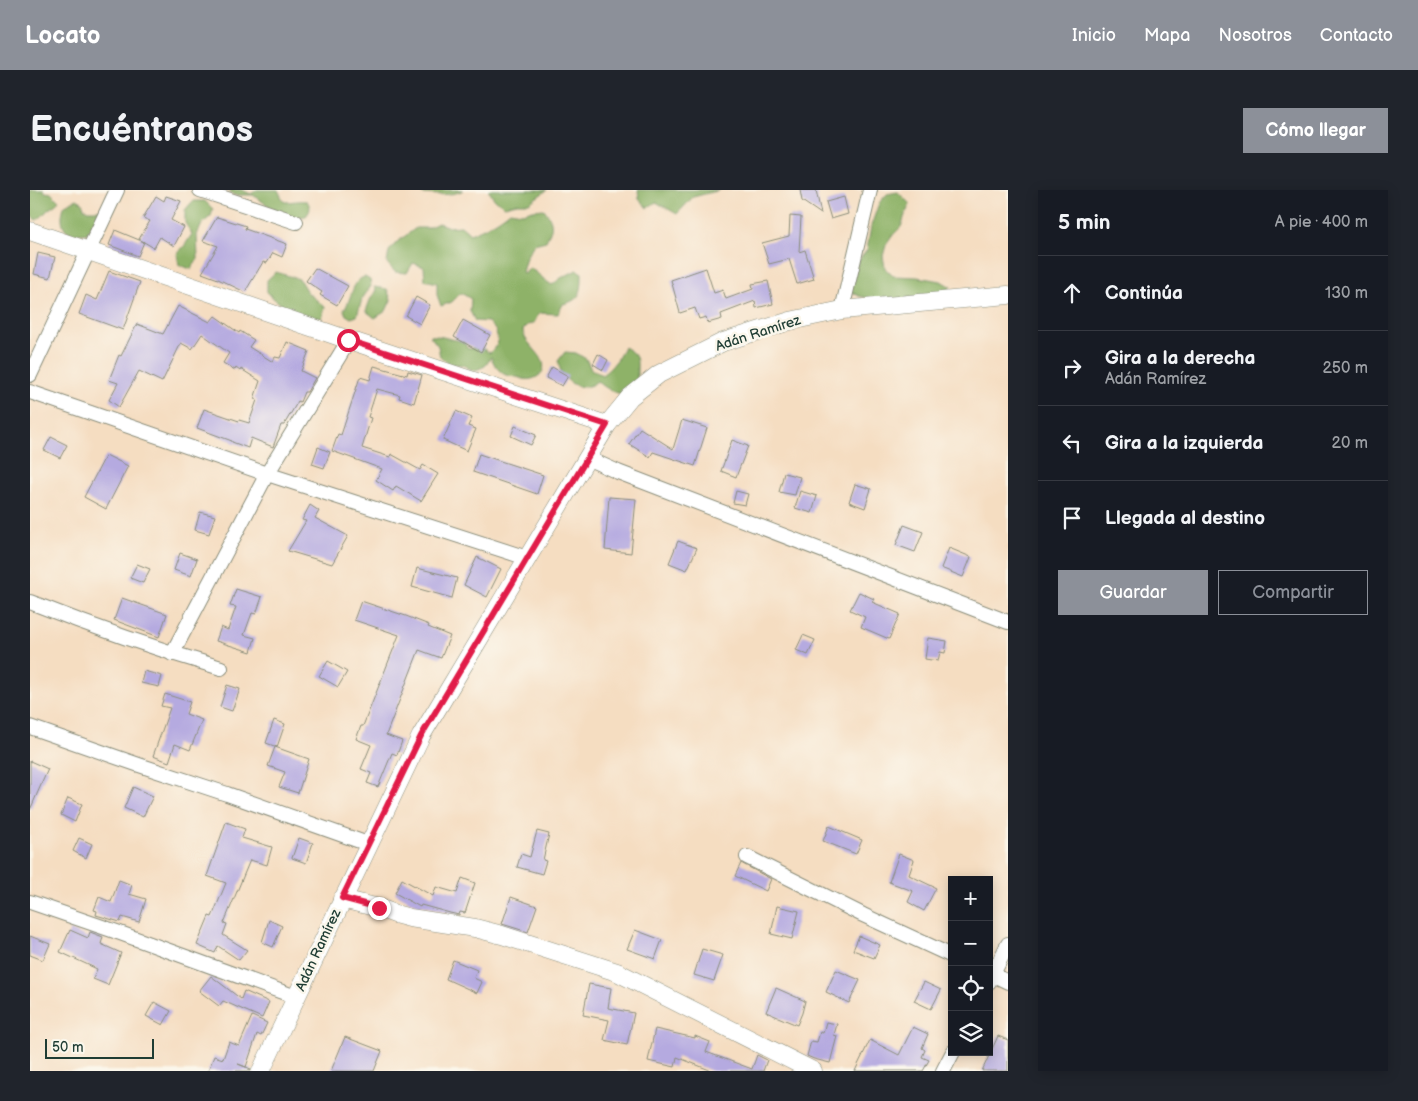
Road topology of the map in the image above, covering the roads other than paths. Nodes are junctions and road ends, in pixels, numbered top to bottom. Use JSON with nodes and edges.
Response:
{"nodes":[{"id":1,"x":117,"y":190,"type":"edge"},
{"id":2,"x":200,"y":190,"type":"edge"},
{"id":3,"x":870,"y":190,"type":"edge"},
{"id":4,"x":296,"y":222,"type":"dead end"},
{"id":5,"x":30,"y":231,"type":"edge"},
{"id":6,"x":89,"y":250,"type":"junction"},
{"id":7,"x":1008,"y":295,"type":"edge"},
{"id":8,"x":842,"y":310,"type":"junction"},
{"id":9,"x":348,"y":340,"type":"junction"},
{"id":10,"x":30,"y":375,"type":"edge"},
{"id":11,"x":30,"y":392,"type":"edge"},
{"id":12,"x":607,"y":425,"type":"junction"},
{"id":13,"x":587,"y":458,"type":"junction"},
{"id":14,"x":268,"y":474,"type":"junction"},
{"id":15,"x":527,"y":558,"type":"junction"},
{"id":16,"x":30,"y":602,"type":"edge"},
{"id":17,"x":1008,"y":622,"type":"edge"},
{"id":18,"x":172,"y":654,"type":"junction"},
{"id":19,"x":221,"y":668,"type":"dead end"},
{"id":20,"x":30,"y":727,"type":"edge"},
{"id":21,"x":368,"y":844,"type":"junction"},
{"id":22,"x":747,"y":858,"type":"dead end"},
{"id":23,"x":342,"y":898,"type":"junction"},
{"id":24,"x":30,"y":902,"type":"edge"},
{"id":25,"x":1008,"y":944,"type":"edge"},
{"id":26,"x":948,"y":954,"type":"edge"},
{"id":27,"x":993,"y":971,"type":"edge"},
{"id":28,"x":993,"y":977,"type":"edge"},
{"id":29,"x":1008,"y":982,"type":"edge"},
{"id":30,"x":296,"y":997,"type":"junction"},
{"id":31,"x":951,"y":1056,"type":"edge"},
{"id":32,"x":261,"y":1071,"type":"edge"},
{"id":33,"x":813,"y":1071,"type":"edge"},
{"id":34,"x":943,"y":1071,"type":"edge"}],
"edges":[{"from":1,"to":6,"type":"street"},
{"from":2,"to":4,"type":"street"},
{"from":3,"to":8,"type":"street"},
{"from":5,"to":6,"type":"street"},
{"from":6,"to":9,"type":"street"},
{"from":6,"to":10,"type":"street"},
{"from":7,"to":8,"type":"street","name":"Adán Ramírez"},
{"from":8,"to":12,"type":"street","name":"Adán Ramírez"},
{"from":9,"to":12,"type":"street"},
{"from":9,"to":14,"type":"street"},
{"from":11,"to":14,"type":"street"},
{"from":12,"to":13,"type":"street","name":"Adán Ramírez"},
{"from":13,"to":15,"type":"street","name":"Adán Ramírez"},
{"from":13,"to":17,"type":"street"},
{"from":14,"to":15,"type":"street"},
{"from":14,"to":18,"type":"street"},
{"from":15,"to":21,"type":"street","name":"Adán Ramírez"},
{"from":16,"to":18,"type":"street"},
{"from":18,"to":19,"type":"street"},
{"from":20,"to":21,"type":"street"},
{"from":21,"to":23,"type":"street","name":"Adán Ramírez"},
{"from":22,"to":26,"type":"street"},
{"from":23,"to":30,"type":"street","name":"Adán Ramírez"},
{"from":23,"to":33,"type":"street"},
{"from":24,"to":30,"type":"street"},
{"from":25,"to":27,"type":"street"},
{"from":28,"to":29,"type":"street"},
{"from":30,"to":32,"type":"street","name":"Adán Ramírez"},
{"from":31,"to":34,"type":"street"}]}
